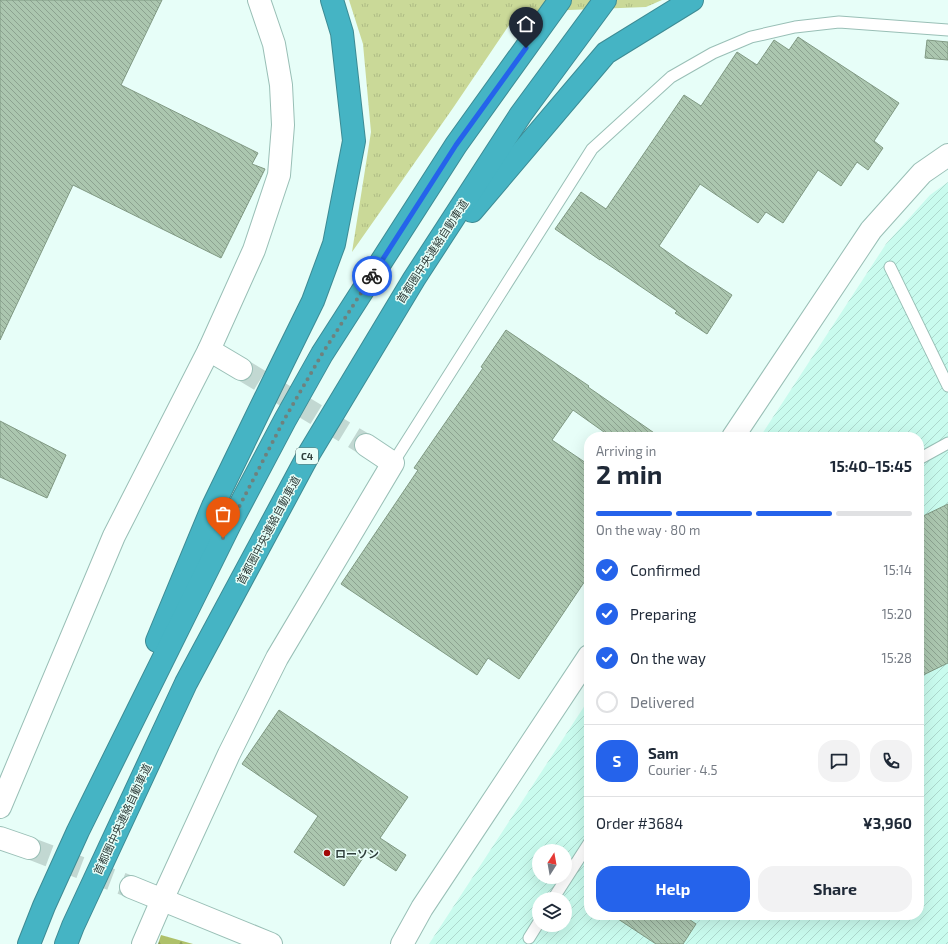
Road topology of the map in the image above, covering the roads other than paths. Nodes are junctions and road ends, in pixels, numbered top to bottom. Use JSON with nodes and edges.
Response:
{"nodes":[{"id":1,"x":259,"y":0,"type":"edge"},
{"id":2,"x":332,"y":0,"type":"edge"},
{"id":3,"x":560,"y":0,"type":"edge"},
{"id":4,"x":605,"y":0,"type":"edge"},
{"id":5,"x":692,"y":0,"type":"edge"},
{"id":6,"x":948,"y":30,"type":"edge"},
{"id":7,"x":948,"y":155,"type":"edge"},
{"id":8,"x":890,"y":267,"type":"dead end"},
{"id":9,"x":414,"y":279,"type":"junction"},
{"id":10,"x":209,"y":350,"type":"junction"},
{"id":11,"x":241,"y":369,"type":"tunnel mouth"},
{"id":12,"x":948,"y":386,"type":"edge"},
{"id":13,"x":737,"y":432,"type":"edge"},
{"id":14,"x":948,"y":443,"type":"edge"},
{"id":15,"x":366,"y":445,"type":"tunnel mouth"},
{"id":16,"x":924,"y":456,"type":"edge"},
{"id":17,"x":393,"y":463,"type":"junction"},
{"id":18,"x":584,"y":664,"type":"edge"},
{"id":19,"x":0,"y":807,"type":"edge"},
{"id":20,"x":78,"y":830,"type":"junction"},
{"id":21,"x":0,"y":838,"type":"edge"},
{"id":22,"x":29,"y":848,"type":"tunnel mouth"},
{"id":23,"x":584,"y":851,"type":"edge"},
{"id":24,"x":131,"y":886,"type":"tunnel mouth"},
{"id":25,"x":558,"y":892,"type":"edge"},
{"id":26,"x":162,"y":900,"type":"junction"},
{"id":27,"x":533,"y":932,"type":"edge"},
{"id":28,"x":529,"y":938,"type":"dead end"},
{"id":29,"x":28,"y":944,"type":"edge"},
{"id":30,"x":66,"y":944,"type":"edge"},
{"id":31,"x":143,"y":944,"type":"edge"},
{"id":32,"x":271,"y":944,"type":"edge"},
{"id":33,"x":402,"y":944,"type":"edge"}],
"edges":[{"from":1,"to":10,"type":"street"},
{"from":2,"to":20,"type":"highway"},
{"from":3,"to":20,"type":"highway"},
{"from":4,"to":9,"type":"highway","name":"首都圏中央連絡自動車道","number":"C4"},
{"from":5,"to":9,"type":"highway"},
{"from":6,"to":17,"type":"lane"},
{"from":7,"to":13,"type":"street"},
{"from":8,"to":12,"type":"lane"},
{"from":9,"to":30,"type":"highway","name":"首都圏中央連絡自動車道","number":"C4"},
{"from":10,"to":11,"type":"street"},
{"from":10,"to":19,"type":"street"},
{"from":14,"to":16,"type":"lane"},
{"from":15,"to":17,"type":"street"},
{"from":17,"to":26,"type":"street"},
{"from":18,"to":33,"type":"street"},
{"from":20,"to":29,"type":"highway"},
{"from":21,"to":22,"type":"street"},
{"from":23,"to":25,"type":"lane"},
{"from":24,"to":26,"type":"street"},
{"from":26,"to":31,"type":"street"},
{"from":26,"to":32,"type":"street"},
{"from":27,"to":28,"type":"lane"}]}
